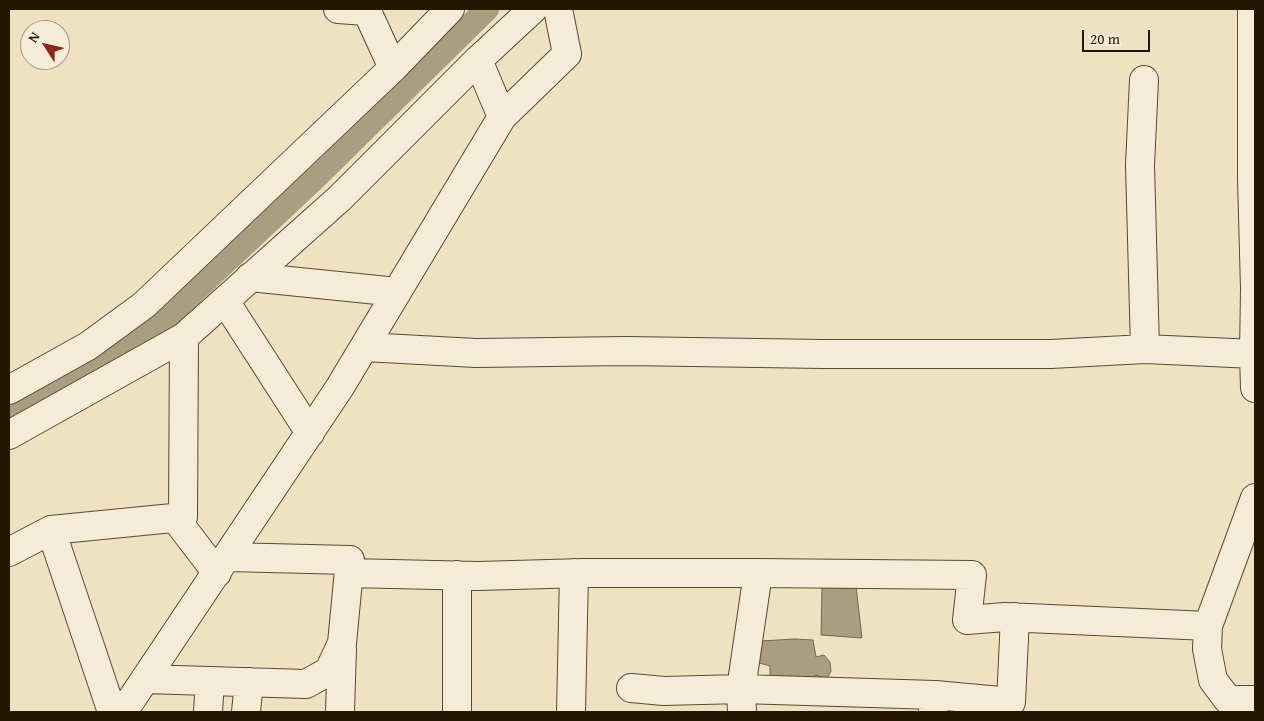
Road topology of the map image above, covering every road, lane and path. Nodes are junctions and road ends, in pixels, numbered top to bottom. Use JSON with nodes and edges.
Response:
{"nodes":[{"id":1,"x":338,"y":9,"type":"edge"},
{"id":2,"x":450,"y":9,"type":"edge"},
{"id":3,"x":533,"y":9,"type":"edge"},
{"id":4,"x":558,"y":9,"type":"edge"},
{"id":5,"x":1252,"y":9,"type":"edge"},
{"id":6,"x":366,"y":10,"type":"edge"},
{"id":7,"x":478,"y":60,"type":"junction"},
{"id":8,"x":394,"y":68,"type":"junction"},
{"id":9,"x":1144,"y":80,"type":"dead end"},
{"id":10,"x":502,"y":117,"type":"junction"},
{"id":11,"x":250,"y":277,"type":"junction"},
{"id":12,"x":397,"y":292,"type":"junction"},
{"id":13,"x":225,"y":301,"type":"junction"},
{"id":14,"x":184,"y":337,"type":"junction"},
{"id":15,"x":364,"y":347,"type":"junction"},
{"id":16,"x":1145,"y":349,"type":"junction"},
{"id":17,"x":1254,"y":354,"type":"junction"},
{"id":18,"x":1255,"y":388,"type":"edge"},
{"id":19,"x":9,"y":390,"type":"edge"},
{"id":20,"x":310,"y":432,"type":"junction"},
{"id":21,"x":9,"y":435,"type":"edge"},
{"id":22,"x":1255,"y":498,"type":"edge"},
{"id":23,"x":175,"y":518,"type":"junction"},
{"id":24,"x":51,"y":530,"type":"junction"},
{"id":25,"x":9,"y":552,"type":"edge"},
{"id":26,"x":222,"y":565,"type":"junction"},
{"id":27,"x":348,"y":573,"type":"junction"},
{"id":28,"x":574,"y":573,"type":"junction"},
{"id":29,"x":758,"y":573,"type":"junction"},
{"id":30,"x":457,"y":575,"type":"junction"},
{"id":31,"x":1015,"y":617,"type":"junction"},
{"id":32,"x":1208,"y":626,"type":"junction"},
{"id":33,"x":342,"y":643,"type":"junction"},
{"id":34,"x":145,"y":679,"type":"junction"},
{"id":35,"x":210,"y":681,"type":"junction"},
{"id":36,"x":249,"y":682,"type":"junction"},
{"id":37,"x":631,"y":688,"type":"dead end"},
{"id":38,"x":1255,"y":700,"type":"edge"},
{"id":39,"x":664,"y":701,"type":"edge"},
{"id":40,"x":742,"y":701,"type":"edge"},
{"id":41,"x":934,"y":703,"type":"edge"},
{"id":42,"x":112,"y":712,"type":"edge"},
{"id":43,"x":123,"y":712,"type":"edge"},
{"id":44,"x":208,"y":712,"type":"edge"},
{"id":45,"x":246,"y":712,"type":"edge"},
{"id":46,"x":340,"y":712,"type":"edge"},
{"id":47,"x":457,"y":712,"type":"edge"},
{"id":48,"x":571,"y":712,"type":"edge"}],
"edges":[{"from":1,"to":6,"type":"street"},
{"from":2,"to":8,"type":"street"},
{"from":3,"to":7,"type":"street"},
{"from":4,"to":10,"type":"street"},
{"from":5,"to":17,"type":"street"},
{"from":6,"to":8,"type":"street"},
{"from":7,"to":10,"type":"street"},
{"from":7,"to":11,"type":"street"},
{"from":8,"to":19,"type":"street"},
{"from":9,"to":16,"type":"street"},
{"from":10,"to":12,"type":"street"},
{"from":11,"to":12,"type":"street"},
{"from":11,"to":13,"type":"street"},
{"from":12,"to":15,"type":"street"},
{"from":13,"to":14,"type":"street"},
{"from":13,"to":20,"type":"street"},
{"from":14,"to":21,"type":"street"},
{"from":14,"to":23,"type":"street"},
{"from":15,"to":16,"type":"street"},
{"from":15,"to":20,"type":"street"},
{"from":16,"to":17,"type":"street"},
{"from":17,"to":18,"type":"street"},
{"from":20,"to":26,"type":"street"},
{"from":22,"to":32,"type":"street"},
{"from":23,"to":24,"type":"street"},
{"from":23,"to":26,"type":"street"},
{"from":24,"to":25,"type":"street"},
{"from":24,"to":42,"type":"street"},
{"from":26,"to":27,"type":"street"},
{"from":26,"to":34,"type":"street"},
{"from":27,"to":30,"type":"street"},
{"from":27,"to":33,"type":"street"},
{"from":28,"to":29,"type":"street"},
{"from":28,"to":30,"type":"street"},
{"from":28,"to":48,"type":"street"},
{"from":29,"to":31,"type":"street"},
{"from":29,"to":40,"type":"street"},
{"from":30,"to":47,"type":"street"},
{"from":31,"to":32,"type":"street"},
{"from":31,"to":41,"type":"street"},
{"from":32,"to":38,"type":"street"},
{"from":33,"to":36,"type":"street"},
{"from":33,"to":46,"type":"street"},
{"from":34,"to":35,"type":"street"},
{"from":34,"to":43,"type":"street"},
{"from":35,"to":36,"type":"street"},
{"from":35,"to":44,"type":"street"},
{"from":36,"to":45,"type":"street"},
{"from":37,"to":39,"type":"street"},
{"from":39,"to":40,"type":"street"},
{"from":40,"to":41,"type":"street"}]}
